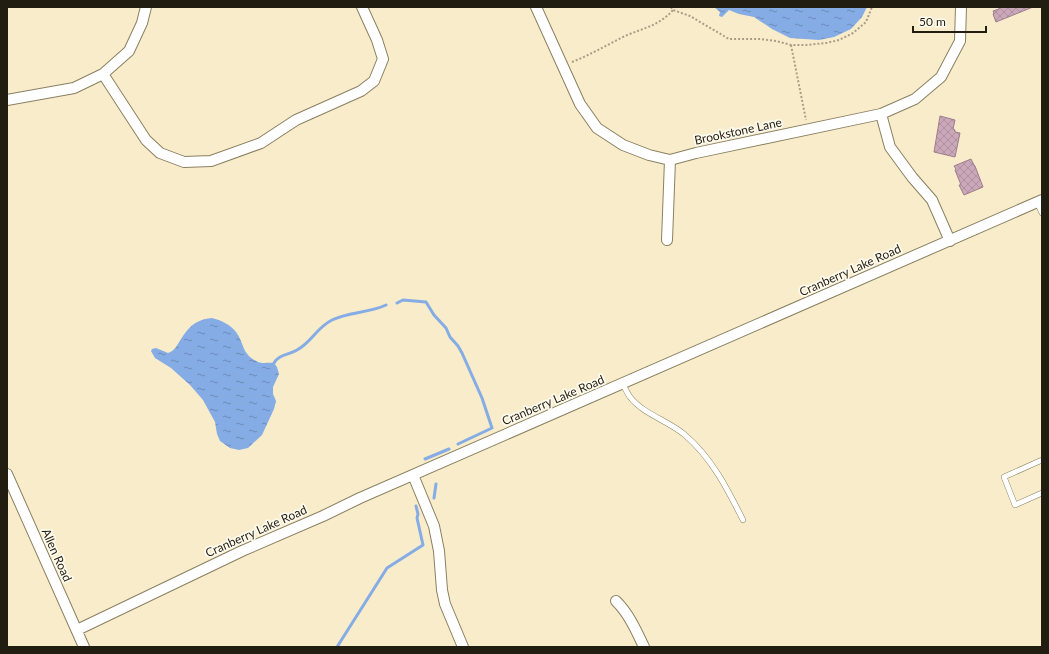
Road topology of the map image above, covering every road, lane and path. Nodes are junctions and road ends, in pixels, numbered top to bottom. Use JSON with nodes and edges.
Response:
{"nodes":[{"id":1,"x":146,"y":7,"type":"edge"},
{"id":2,"x":362,"y":7,"type":"edge"},
{"id":3,"x":536,"y":7,"type":"edge"},
{"id":4,"x":671,"y":7,"type":"edge"},
{"id":5,"x":872,"y":7,"type":"edge"},
{"id":6,"x":961,"y":7,"type":"edge"},
{"id":7,"x":673,"y":10,"type":"junction"},
{"id":8,"x":791,"y":45,"type":"junction"},
{"id":9,"x":563,"y":66,"type":"junction"},
{"id":10,"x":103,"y":74,"type":"junction"},
{"id":11,"x":7,"y":100,"type":"edge"},
{"id":12,"x":881,"y":114,"type":"junction"},
{"id":13,"x":808,"y":129,"type":"junction"},
{"id":14,"x":670,"y":160,"type":"junction"},
{"id":15,"x":1040,"y":201,"type":"edge"},
{"id":16,"x":1042,"y":213,"type":"edge"},
{"id":17,"x":667,"y":240,"type":"dead end"},
{"id":18,"x":950,"y":241,"type":"junction"},
{"id":19,"x":623,"y":384,"type":"junction"},
{"id":20,"x":1042,"y":460,"type":"edge"},
{"id":21,"x":7,"y":474,"type":"edge"},
{"id":22,"x":413,"y":475,"type":"junction"},
{"id":23,"x":1042,"y":493,"type":"edge"},
{"id":24,"x":743,"y":520,"type":"dead end"},
{"id":25,"x":616,"y":601,"type":"dead end"},
{"id":26,"x":77,"y":630,"type":"junction"},
{"id":27,"x":84,"y":647,"type":"edge"},
{"id":28,"x":463,"y":647,"type":"edge"},
{"id":29,"x":644,"y":647,"type":"edge"}],
"edges":[{"from":1,"to":10,"type":"street"},
{"from":2,"to":10,"type":"street"},
{"from":3,"to":9,"type":"street","name":"Brookstone Lane"},
{"from":4,"to":7,"type":"path"},
{"from":5,"to":8,"type":"path"},
{"from":6,"to":12,"type":"street","name":"Brookstone Lane"},
{"from":7,"to":8,"type":"path"},
{"from":7,"to":9,"type":"path"},
{"from":8,"to":13,"type":"path"},
{"from":9,"to":14,"type":"street","name":"Brookstone Lane"},
{"from":10,"to":11,"type":"street"},
{"from":12,"to":13,"type":"street","name":"Brookstone Lane"},
{"from":12,"to":18,"type":"street"},
{"from":13,"to":14,"type":"street","name":"Brookstone Lane"},
{"from":14,"to":17,"type":"street"},
{"from":15,"to":16,"type":"lane"},
{"from":15,"to":18,"type":"street","name":"Cranberry Lake Road"},
{"from":18,"to":19,"type":"street","name":"Cranberry Lake Road"},
{"from":19,"to":22,"type":"street","name":"Cranberry Lake Road"},
{"from":19,"to":24,"type":"lane"},
{"from":20,"to":23,"type":"lane"},
{"from":21,"to":26,"type":"street","name":"Allen Road"},
{"from":22,"to":26,"type":"street","name":"Cranberry Lake Road"},
{"from":22,"to":28,"type":"street"},
{"from":25,"to":29,"type":"street"},
{"from":26,"to":27,"type":"street","name":"Allen Road"}]}
